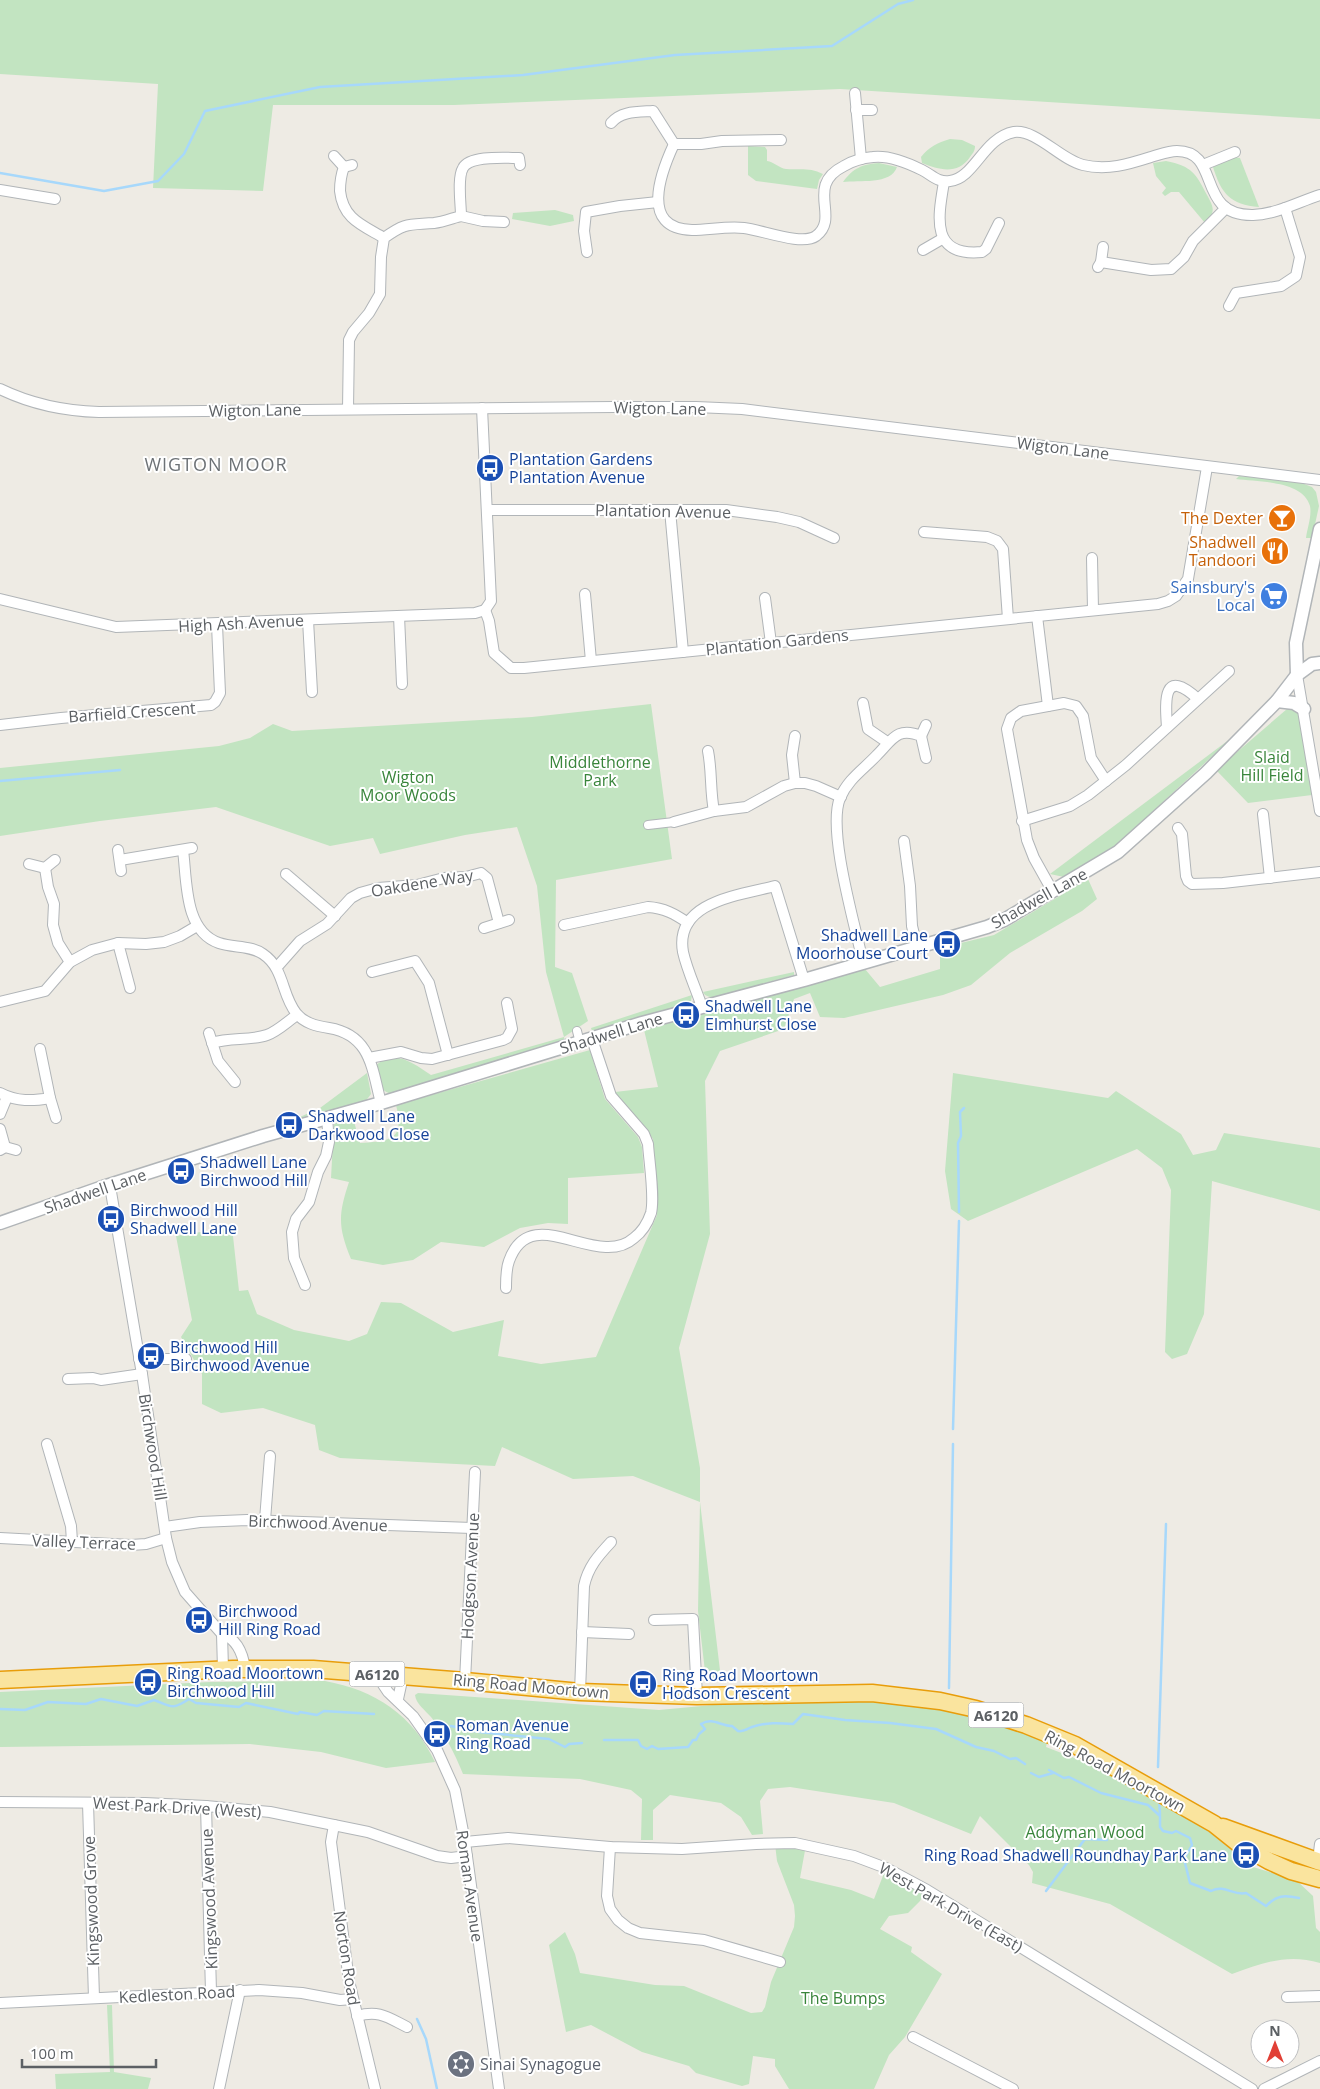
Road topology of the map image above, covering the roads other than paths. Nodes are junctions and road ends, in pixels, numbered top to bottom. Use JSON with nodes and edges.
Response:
{"nodes":[{"id":1,"x":855,"y":93,"type":"dead end"},
{"id":2,"x":856,"y":110,"type":"junction"},
{"id":3,"x":872,"y":110,"type":"dead end"},
{"id":4,"x":611,"y":123,"type":"dead end"},
{"id":5,"x":781,"y":140,"type":"dead end"},
{"id":6,"x":674,"y":144,"type":"junction"},
{"id":7,"x":1235,"y":152,"type":"dead end"},
{"id":8,"x":334,"y":156,"type":"dead end"},
{"id":9,"x":861,"y":159,"type":"junction"},
{"id":10,"x":520,"y":165,"type":"dead end"},
{"id":11,"x":1203,"y":165,"type":"junction"},
{"id":12,"x":944,"y":182,"type":"junction"},
{"id":13,"x":0,"y":190,"type":"edge"},
{"id":14,"x":1320,"y":196,"type":"edge"},
{"id":15,"x":55,"y":199,"type":"dead end"},
{"id":16,"x":658,"y":202,"type":"junction"},
{"id":17,"x":1226,"y":208,"type":"junction"},
{"id":18,"x":1284,"y":208,"type":"junction"},
{"id":19,"x":461,"y":216,"type":"junction"},
{"id":20,"x":504,"y":222,"type":"dead end"},
{"id":21,"x":999,"y":223,"type":"dead end"},
{"id":22,"x":384,"y":238,"type":"junction"},
{"id":23,"x":942,"y":238,"type":"junction"},
{"id":24,"x":1103,"y":247,"type":"dead end"},
{"id":25,"x":923,"y":250,"type":"dead end"},
{"id":26,"x":587,"y":252,"type":"dead end"},
{"id":27,"x":1229,"y":306,"type":"dead end"},
{"id":28,"x":0,"y":389,"type":"edge"},
{"id":29,"x":482,"y":408,"type":"junction"},
{"id":30,"x":348,"y":409,"type":"junction"},
{"id":31,"x":1207,"y":466,"type":"junction"},
{"id":32,"x":1320,"y":480,"type":"edge"},
{"id":33,"x":487,"y":510,"type":"junction"},
{"id":34,"x":670,"y":510,"type":"junction"},
{"id":35,"x":1320,"y":528,"type":"edge"},
{"id":36,"x":924,"y":532,"type":"dead end"},
{"id":37,"x":834,"y":538,"type":"dead end"},
{"id":38,"x":1092,"y":558,"type":"dead end"},
{"id":39,"x":584,"y":594,"type":"dead end"},
{"id":40,"x":765,"y":598,"type":"dead end"},
{"id":41,"x":0,"y":599,"type":"edge"},
{"id":42,"x":485,"y":610,"type":"junction"},
{"id":43,"x":1093,"y":610,"type":"junction"},
{"id":44,"x":399,"y":616,"type":"junction"},
{"id":45,"x":1037,"y":616,"type":"junction"},
{"id":46,"x":1008,"y":619,"type":"junction"},
{"id":47,"x":308,"y":620,"type":"junction"},
{"id":48,"x":217,"y":624,"type":"junction"},
{"id":49,"x":771,"y":643,"type":"junction"},
{"id":50,"x":683,"y":652,"type":"junction"},
{"id":51,"x":591,"y":661,"type":"junction"},
{"id":52,"x":1320,"y":663,"type":"edge"},
{"id":53,"x":1229,"y":671,"type":"dead end"},
{"id":54,"x":1297,"y":676,"type":"junction"},
{"id":55,"x":402,"y":684,"type":"dead end"},
{"id":56,"x":312,"y":692,"type":"dead end"},
{"id":57,"x":1198,"y":699,"type":"junction"},
{"id":58,"x":1277,"y":701,"type":"junction"},
{"id":59,"x":863,"y":703,"type":"dead end"},
{"id":60,"x":1048,"y":706,"type":"junction"},
{"id":61,"x":1304,"y":709,"type":"junction"},
{"id":62,"x":0,"y":725,"type":"edge"},
{"id":63,"x":926,"y":725,"type":"dead end"},
{"id":64,"x":1167,"y":727,"type":"junction"},
{"id":65,"x":795,"y":736,"type":"dead end"},
{"id":66,"x":921,"y":736,"type":"junction"},
{"id":67,"x":887,"y":742,"type":"junction"},
{"id":68,"x":708,"y":751,"type":"dead end"},
{"id":69,"x":926,"y":758,"type":"dead end"},
{"id":70,"x":1106,"y":781,"type":"junction"},
{"id":71,"x":794,"y":783,"type":"junction"},
{"id":72,"x":841,"y":796,"type":"junction"},
{"id":73,"x":714,"y":811,"type":"junction"},
{"id":74,"x":1320,"y":811,"type":"edge"},
{"id":75,"x":1263,"y":814,"type":"dead end"},
{"id":76,"x":1022,"y":821,"type":"junction"},
{"id":77,"x":674,"y":822,"type":"joint"},
{"id":78,"x":648,"y":825,"type":"dead end"},
{"id":79,"x":1178,"y":828,"type":"dead end"},
{"id":80,"x":904,"y":841,"type":"dead end"},
{"id":81,"x":54,"y":860,"type":"dead end"},
{"id":82,"x":29,"y":864,"type":"dead end"},
{"id":83,"x":45,"y":868,"type":"junction"},
{"id":84,"x":121,"y":871,"type":"dead end"},
{"id":85,"x":1320,"y":872,"type":"edge"},
{"id":86,"x":286,"y":874,"type":"dead end"},
{"id":87,"x":1270,"y":878,"type":"junction"},
{"id":88,"x":1053,"y":892,"type":"junction"},
{"id":89,"x":335,"y":916,"type":"junction"},
{"id":90,"x":688,"y":923,"type":"junction"},
{"id":91,"x":564,"y":925,"type":"dead end"},
{"id":92,"x":197,"y":926,"type":"junction"},
{"id":93,"x":484,"y":928,"type":"dead end"},
{"id":94,"x":118,"y":943,"type":"junction"},
{"id":95,"x":917,"y":947,"type":"junction"},
{"id":96,"x":70,"y":962,"type":"junction"},
{"id":97,"x":863,"y":962,"type":"junction"},
{"id":98,"x":277,"y":967,"type":"junction"},
{"id":99,"x":372,"y":972,"type":"dead end"},
{"id":100,"x":804,"y":980,"type":"junction"},
{"id":101,"x":130,"y":988,"type":"dead end"},
{"id":102,"x":0,"y":1002,"type":"edge"},
{"id":103,"x":507,"y":1003,"type":"dead end"},
{"id":104,"x":702,"y":1007,"type":"junction"},
{"id":105,"x":297,"y":1015,"type":"junction"},
{"id":106,"x":583,"y":1038,"type":"junction"},
{"id":107,"x":40,"y":1049,"type":"dead end"},
{"id":108,"x":448,"y":1055,"type":"junction"},
{"id":109,"x":369,"y":1058,"type":"junction"},
{"id":110,"x":235,"y":1082,"type":"dead end"},
{"id":111,"x":4,"y":1095,"type":"edge"},
{"id":112,"x":50,"y":1098,"type":"junction"},
{"id":113,"x":381,"y":1103,"type":"junction"},
{"id":114,"x":0,"y":1114,"type":"edge"},
{"id":115,"x":56,"y":1118,"type":"dead end"},
{"id":116,"x":327,"y":1118,"type":"junction"},
{"id":117,"x":0,"y":1129,"type":"edge"},
{"id":118,"x":2,"y":1149,"type":"edge"},
{"id":119,"x":16,"y":1150,"type":"dead end"},
{"id":120,"x":110,"y":1186,"type":"junction"},
{"id":121,"x":0,"y":1223,"type":"edge"},
{"id":122,"x":305,"y":1285,"type":"dead end"},
{"id":123,"x":506,"y":1288,"type":"dead end"},
{"id":124,"x":139,"y":1359,"type":"junction"},
{"id":125,"x":186,"y":1359,"type":"dead end"},
{"id":126,"x":142,"y":1374,"type":"junction"},
{"id":127,"x":73,"y":1382,"type":"dead end"},
{"id":128,"x":47,"y":1444,"type":"dead end"},
{"id":129,"x":270,"y":1456,"type":"dead end"},
{"id":130,"x":475,"y":1472,"type":"dead end"},
{"id":131,"x":265,"y":1520,"type":"junction"},
{"id":132,"x":472,"y":1528,"type":"junction"},
{"id":133,"x":166,"y":1532,"type":"junction"},
{"id":134,"x":0,"y":1538,"type":"edge"},
{"id":135,"x":72,"y":1542,"type":"junction"},
{"id":136,"x":611,"y":1542,"type":"dead end"},
{"id":137,"x":654,"y":1620,"type":"dead end"},
{"id":138,"x":582,"y":1632,"type":"junction"},
{"id":139,"x":222,"y":1634,"type":"junction"},
{"id":140,"x":629,"y":1634,"type":"dead end"},
{"id":141,"x":223,"y":1669,"type":"junction"},
{"id":142,"x":245,"y":1669,"type":"junction"},
{"id":143,"x":379,"y":1674,"type":"junction"},
{"id":144,"x":403,"y":1676,"type":"junction"},
{"id":145,"x":0,"y":1680,"type":"edge"},
{"id":146,"x":465,"y":1681,"type":"junction"},
{"id":147,"x":580,"y":1692,"type":"junction"},
{"id":148,"x":697,"y":1696,"type":"junction"},
{"id":149,"x":398,"y":1699,"type":"junction"},
{"id":150,"x":0,"y":1802,"type":"edge"},
{"id":151,"x":88,"y":1803,"type":"junction"},
{"id":152,"x":206,"y":1806,"type":"junction"},
{"id":153,"x":1214,"y":1824,"type":"junction"},
{"id":154,"x":334,"y":1825,"type":"junction"},
{"id":155,"x":465,"y":1842,"type":"junction"},
{"id":156,"x":1320,"y":1844,"type":"edge"},
{"id":157,"x":610,"y":1847,"type":"junction"},
{"id":158,"x":467,"y":1856,"type":"junction"},
{"id":159,"x":1319,"y":1861,"type":"edge"},
{"id":160,"x":1320,"y":1881,"type":"edge"},
{"id":161,"x":780,"y":1962,"type":"dead end"},
{"id":162,"x":240,"y":1990,"type":"junction"},
{"id":163,"x":211,"y":1992,"type":"junction"},
{"id":164,"x":1320,"y":1996,"type":"edge"},
{"id":165,"x":1287,"y":1997,"type":"dead end"},
{"id":166,"x":94,"y":1998,"type":"junction"},
{"id":167,"x":353,"y":1999,"type":"junction"},
{"id":168,"x":0,"y":2003,"type":"edge"},
{"id":169,"x":357,"y":2016,"type":"junction"},
{"id":170,"x":407,"y":2027,"type":"dead end"},
{"id":171,"x":914,"y":2037,"type":"dead end"},
{"id":172,"x":1320,"y":2061,"type":"edge"},
{"id":173,"x":219,"y":2089,"type":"edge"},
{"id":174,"x":375,"y":2089,"type":"edge"},
{"id":175,"x":499,"y":2089,"type":"edge"},
{"id":176,"x":1013,"y":2089,"type":"edge"},
{"id":177,"x":1252,"y":2089,"type":"edge"},
{"id":178,"x":1264,"y":2089,"type":"edge"}],
"edges":[{"from":1,"to":2,"type":"street"},
{"from":2,"to":3,"type":"street"},
{"from":2,"to":9,"type":"street"},
{"from":4,"to":6,"type":"street"},
{"from":5,"to":6,"type":"street"},
{"from":6,"to":16,"type":"street"},
{"from":7,"to":11,"type":"street"},
{"from":8,"to":22,"type":"street"},
{"from":9,"to":12,"type":"street"},
{"from":9,"to":16,"type":"street"},
{"from":10,"to":19,"type":"street"},
{"from":11,"to":12,"type":"street"},
{"from":11,"to":17,"type":"street"},
{"from":12,"to":23,"type":"street"},
{"from":13,"to":15,"type":"street"},
{"from":14,"to":18,"type":"street"},
{"from":16,"to":26,"type":"street"},
{"from":17,"to":18,"type":"street"},
{"from":17,"to":24,"type":"street"},
{"from":18,"to":27,"type":"street"},
{"from":19,"to":20,"type":"street"},
{"from":19,"to":22,"type":"street"},
{"from":21,"to":23,"type":"street"},
{"from":22,"to":30,"type":"street"},
{"from":23,"to":25,"type":"street"},
{"from":28,"to":30,"type":"street","name":"Wigton Lane"},
{"from":29,"to":30,"type":"street","name":"Wigton Lane"},
{"from":29,"to":31,"type":"street","name":"Wigton Lane"},
{"from":29,"to":33,"type":"street","name":"Plantation Gardens"},
{"from":31,"to":32,"type":"street","name":"Wigton Lane"},
{"from":31,"to":43,"type":"street","name":"Plantation Gardens"},
{"from":33,"to":34,"type":"street","name":"Plantation Avenue"},
{"from":33,"to":42,"type":"street","name":"Plantation Gardens"},
{"from":34,"to":37,"type":"street","name":"Plantation Avenue"},
{"from":34,"to":50,"type":"street"},
{"from":35,"to":54,"type":"street"},
{"from":36,"to":46,"type":"street"},
{"from":38,"to":43,"type":"street"},
{"from":39,"to":51,"type":"street"},
{"from":40,"to":49,"type":"street"},
{"from":41,"to":48,"type":"street","name":"High Ash Avenue"},
{"from":42,"to":44,"type":"street","name":"High Ash Avenue"},
{"from":42,"to":51,"type":"street","name":"Plantation Gardens"},
{"from":43,"to":45,"type":"street","name":"Plantation Gardens"},
{"from":44,"to":47,"type":"street","name":"High Ash Avenue"},
{"from":44,"to":55,"type":"street"},
{"from":45,"to":46,"type":"street","name":"Plantation Gardens"},
{"from":45,"to":60,"type":"street"},
{"from":46,"to":49,"type":"street","name":"Plantation Gardens"},
{"from":47,"to":48,"type":"street","name":"High Ash Avenue"},
{"from":47,"to":56,"type":"street"},
{"from":48,"to":62,"type":"street","name":"Barfield Crescent"},
{"from":49,"to":50,"type":"street","name":"Plantation Gardens"},
{"from":50,"to":51,"type":"street","name":"Plantation Gardens"},
{"from":52,"to":54,"type":"street","name":"Shadwell Lane"},
{"from":53,"to":57,"type":"street"},
{"from":54,"to":58,"type":"street","name":"Shadwell Lane"},
{"from":54,"to":61,"type":"street"},
{"from":57,"to":64,"type":"street"},
{"from":57,"to":64,"type":"street"},
{"from":58,"to":61,"type":"street"},
{"from":58,"to":88,"type":"street","name":"Shadwell Lane"},
{"from":59,"to":67,"type":"street"},
{"from":60,"to":70,"type":"street"},
{"from":60,"to":76,"type":"street"},
{"from":61,"to":74,"type":"street"},
{"from":63,"to":66,"type":"street"},
{"from":64,"to":70,"type":"street"},
{"from":65,"to":71,"type":"street"},
{"from":66,"to":67,"type":"street"},
{"from":66,"to":69,"type":"street"},
{"from":67,"to":72,"type":"street"},
{"from":68,"to":73,"type":"street"},
{"from":70,"to":76,"type":"street"},
{"from":71,"to":72,"type":"street"},
{"from":71,"to":73,"type":"street"},
{"from":72,"to":97,"type":"street"},
{"from":73,"to":77,"type":"street"},
{"from":75,"to":87,"type":"street"},
{"from":76,"to":88,"type":"street"},
{"from":77,"to":78,"type":"street"},
{"from":79,"to":87,"type":"street"},
{"from":80,"to":95,"type":"street"},
{"from":81,"to":83,"type":"street"},
{"from":82,"to":83,"type":"street"},
{"from":83,"to":96,"type":"street"},
{"from":84,"to":92,"type":"street"},
{"from":85,"to":87,"type":"street"},
{"from":86,"to":89,"type":"street"},
{"from":88,"to":95,"type":"street","name":"Shadwell Lane"},
{"from":89,"to":93,"type":"street","name":"Oakdene Way"},
{"from":89,"to":98,"type":"street","name":"Oakdene Way"},
{"from":90,"to":91,"type":"street"},
{"from":90,"to":100,"type":"street"},
{"from":90,"to":104,"type":"street"},
{"from":92,"to":94,"type":"street"},
{"from":92,"to":98,"type":"street"},
{"from":94,"to":96,"type":"street"},
{"from":94,"to":101,"type":"street"},
{"from":95,"to":97,"type":"street","name":"Shadwell Lane"},
{"from":96,"to":102,"type":"street"},
{"from":97,"to":100,"type":"street","name":"Shadwell Lane"},
{"from":98,"to":105,"type":"street"},
{"from":99,"to":108,"type":"street"},
{"from":100,"to":104,"type":"street","name":"Shadwell Lane"},
{"from":103,"to":108,"type":"street"},
{"from":104,"to":106,"type":"street","name":"Shadwell Lane"},
{"from":105,"to":109,"type":"street"},
{"from":105,"to":110,"type":"street"},
{"from":106,"to":113,"type":"street","name":"Shadwell Lane"},
{"from":106,"to":123,"type":"street"},
{"from":107,"to":112,"type":"street"},
{"from":108,"to":109,"type":"street"},
{"from":109,"to":113,"type":"street"},
{"from":111,"to":112,"type":"street"},
{"from":111,"to":114,"type":"street"},
{"from":112,"to":115,"type":"street"},
{"from":113,"to":116,"type":"street","name":"Shadwell Lane"},
{"from":116,"to":120,"type":"street","name":"Shadwell Lane"},
{"from":116,"to":122,"type":"street"},
{"from":117,"to":118,"type":"street"},
{"from":118,"to":119,"type":"street"},
{"from":120,"to":121,"type":"street","name":"Shadwell Lane"},
{"from":120,"to":124,"type":"street","name":"Birchwood Hill"},
{"from":124,"to":125,"type":"street"},
{"from":124,"to":126,"type":"street","name":"Birchwood Hill"},
{"from":126,"to":127,"type":"street"},
{"from":126,"to":133,"type":"street","name":"Birchwood Hill"},
{"from":128,"to":135,"type":"street"},
{"from":129,"to":131,"type":"street"},
{"from":130,"to":132,"type":"street","name":"Hodgson Avenue"},
{"from":131,"to":132,"type":"street","name":"Birchwood Avenue"},
{"from":131,"to":133,"type":"street","name":"Birchwood Avenue"},
{"from":132,"to":146,"type":"street","name":"Hodgson Avenue"},
{"from":133,"to":135,"type":"street","name":"Valley Terrace"},
{"from":133,"to":139,"type":"street","name":"Birchwood Hill"},
{"from":134,"to":135,"type":"street","name":"Valley Terrace"},
{"from":136,"to":138,"type":"street"},
{"from":137,"to":148,"type":"street"},
{"from":138,"to":140,"type":"street"},
{"from":138,"to":147,"type":"street"},
{"from":139,"to":141,"type":"street"},
{"from":139,"to":142,"type":"street","name":"Birchwood Hill"},
{"from":141,"to":142,"type":"highway","name":"Ring Road Moortown","number":"A6120"},
{"from":141,"to":145,"type":"highway","name":"Ring Road Moortown","number":"A6120"},
{"from":142,"to":143,"type":"highway","name":"Ring Road Moortown","number":"A6120"},
{"from":143,"to":144,"type":"highway","name":"Ring Road Moortown","number":"A6120"},
{"from":143,"to":149,"type":"street","name":"Roman Avenue"},
{"from":144,"to":146,"type":"highway","name":"Ring Road Moortown","number":"A6120"},
{"from":144,"to":149,"type":"street"},
{"from":146,"to":147,"type":"highway","name":"Ring Road Moortown","number":"A6120"},
{"from":147,"to":148,"type":"highway","name":"Ring Road Moortown","number":"A6120"},
{"from":148,"to":153,"type":"highway","name":"Ring Road Moortown","number":"A6120"},
{"from":149,"to":155,"type":"street","name":"Roman Avenue"},
{"from":150,"to":151,"type":"street","name":"West Park Drive (West)"},
{"from":151,"to":152,"type":"street","name":"West Park Drive (West)"},
{"from":151,"to":166,"type":"street","name":"Kingswood Grove"},
{"from":152,"to":154,"type":"street","name":"West Park Drive (West)"},
{"from":152,"to":163,"type":"street","name":"Kingswood Avenue"},
{"from":153,"to":159,"type":"highway","name":"Ring Road Moortown","number":"A6120"},
{"from":153,"to":160,"type":"highway","name":"Ring Road Moortown","number":"A6120"},
{"from":154,"to":158,"type":"street","name":"West Park Drive (West)"},
{"from":154,"to":167,"type":"street","name":"Norton Road"},
{"from":155,"to":157,"type":"street","name":"West Park Drive (East)"},
{"from":155,"to":158,"type":"street","name":"Roman Avenue"},
{"from":156,"to":159,"type":"street"},
{"from":157,"to":161,"type":"street"},
{"from":157,"to":177,"type":"street","name":"West Park Drive (East)"},
{"from":158,"to":175,"type":"street","name":"Roman Avenue"},
{"from":159,"to":160,"type":"street"},
{"from":162,"to":163,"type":"street","name":"Kedleston Road"},
{"from":162,"to":167,"type":"street","name":"Kedleston Road"},
{"from":162,"to":173,"type":"street"},
{"from":163,"to":166,"type":"street","name":"Kedleston Road"},
{"from":164,"to":165,"type":"street"},
{"from":166,"to":168,"type":"street","name":"Kedleston Road"},
{"from":167,"to":169,"type":"street","name":"Norton Road"},
{"from":169,"to":170,"type":"street"},
{"from":169,"to":174,"type":"street","name":"Norton Road"},
{"from":171,"to":176,"type":"street"},
{"from":172,"to":178,"type":"street"}]}
